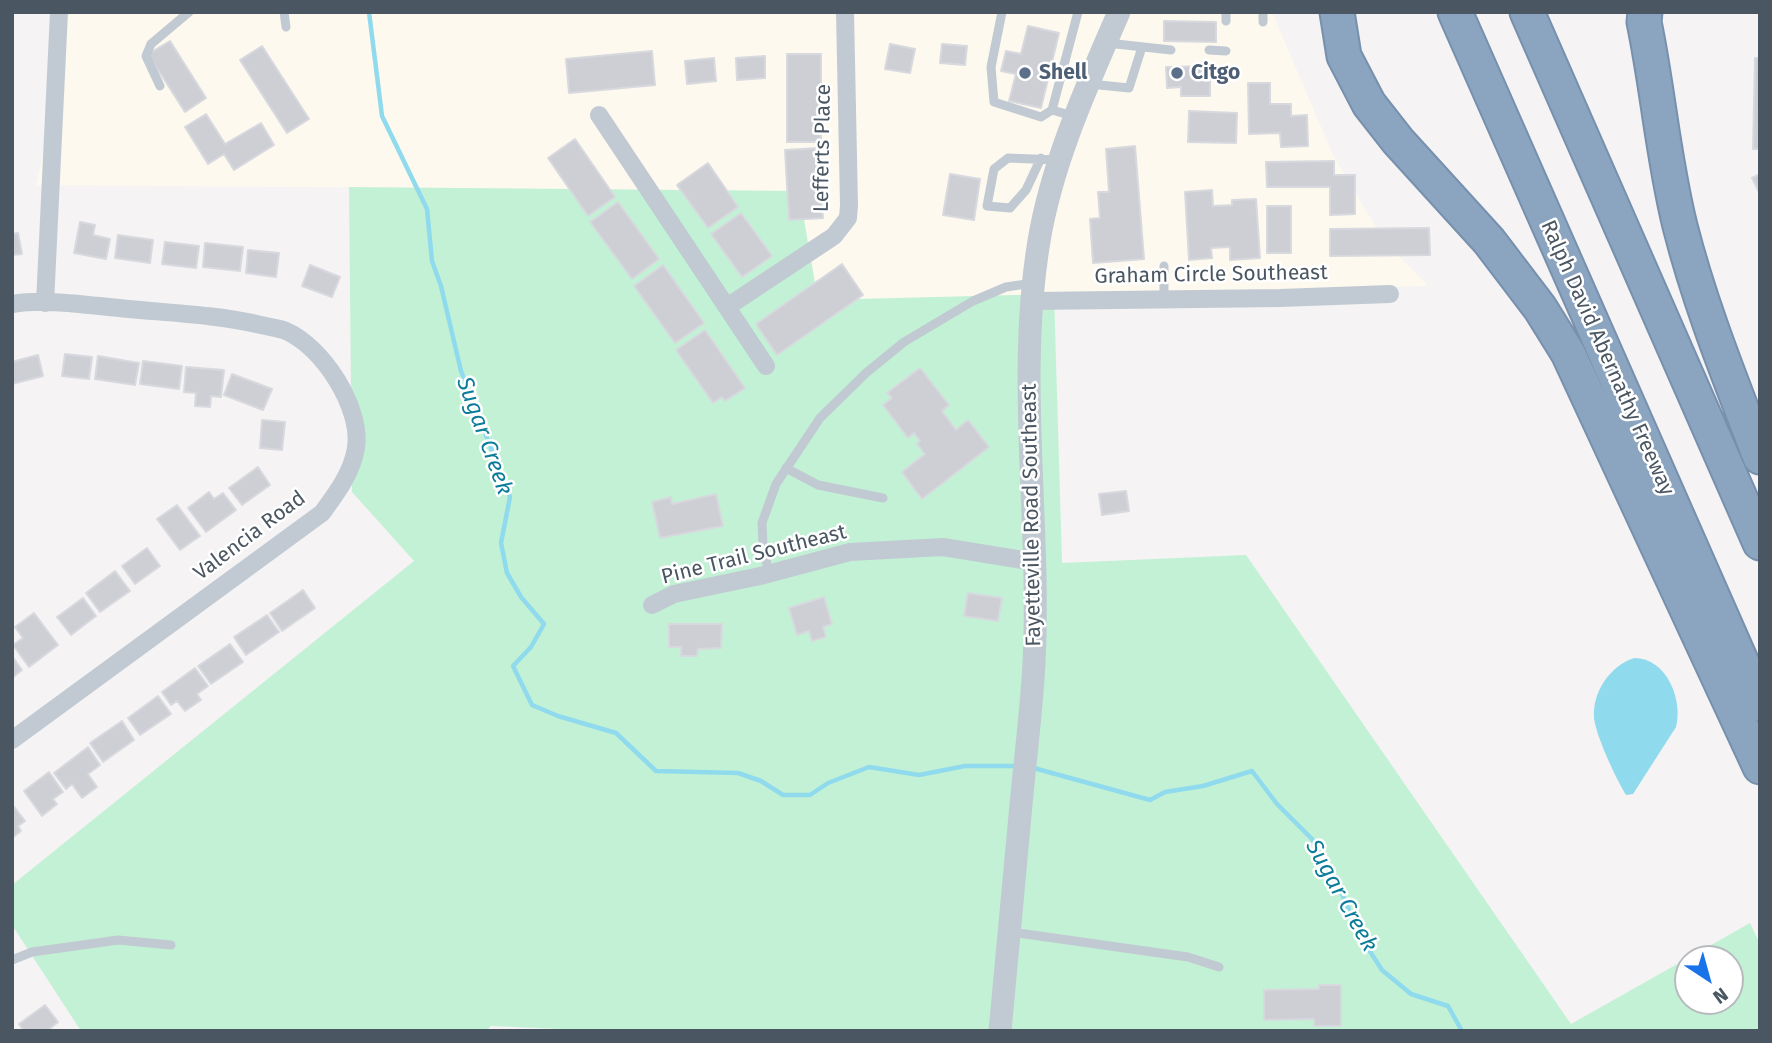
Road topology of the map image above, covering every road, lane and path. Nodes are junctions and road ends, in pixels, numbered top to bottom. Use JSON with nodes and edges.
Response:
{"nodes":[{"id":1,"x":59,"y":12,"type":"edge"},
{"id":2,"x":189,"y":12,"type":"edge"},
{"id":3,"x":285,"y":12,"type":"edge"},
{"id":4,"x":845,"y":12,"type":"edge"},
{"id":5,"x":1002,"y":12,"type":"edge"},
{"id":6,"x":1078,"y":12,"type":"edge"},
{"id":7,"x":1119,"y":12,"type":"edge"},
{"id":8,"x":1337,"y":12,"type":"edge"},
{"id":9,"x":1455,"y":12,"type":"edge"},
{"id":10,"x":1527,"y":12,"type":"edge"},
{"id":11,"x":1645,"y":12,"type":"edge"},
{"id":12,"x":286,"y":27,"type":"dead end"},
{"id":13,"x":1105,"y":43,"type":"junction"},
{"id":14,"x":1142,"y":47,"type":"junction"},
{"id":15,"x":1171,"y":50,"type":"dead end"},
{"id":16,"x":1209,"y":50,"type":"dead end"},
{"id":17,"x":1226,"y":51,"type":"dead end"},
{"id":18,"x":1089,"y":84,"type":"junction"},
{"id":19,"x":160,"y":86,"type":"dead end"},
{"id":20,"x":1052,"y":110,"type":"junction"},
{"id":21,"x":599,"y":116,"type":"dead end"},
{"id":22,"x":1075,"y":116,"type":"junction"},
{"id":23,"x":1051,"y":159,"type":"junction"},
{"id":24,"x":1164,"y":266,"type":"dead end"},
{"id":25,"x":1034,"y":292,"type":"junction"},
{"id":26,"x":1391,"y":293,"type":"dead end"},
{"id":27,"x":1164,"y":299,"type":"junction"},
{"id":28,"x":45,"y":303,"type":"junction"},
{"id":29,"x":12,"y":304,"type":"edge"},
{"id":30,"x":727,"y":307,"type":"junction"},
{"id":31,"x":766,"y":366,"type":"dead end"},
{"id":32,"x":1760,"y":457,"type":"edge"},
{"id":33,"x":786,"y":468,"type":"junction"},
{"id":34,"x":883,"y":498,"type":"dead end"},
{"id":35,"x":1760,"y":543,"type":"edge"},
{"id":36,"x":1035,"y":562,"type":"junction"},
{"id":37,"x":769,"y":574,"type":"junction"},
{"id":38,"x":652,"y":605,"type":"dead end"},
{"id":39,"x":1760,"y":704,"type":"edge"},
{"id":40,"x":12,"y":740,"type":"edge"},
{"id":41,"x":1760,"y":767,"type":"edge"},
{"id":42,"x":1009,"y":932,"type":"junction"},
{"id":43,"x":171,"y":945,"type":"dead end"},
{"id":44,"x":12,"y":960,"type":"edge"},
{"id":45,"x":1219,"y":967,"type":"dead end"},
{"id":46,"x":1000,"y":1031,"type":"edge"}],
"edges":[{"from":1,"to":28,"type":"street"},
{"from":2,"to":19,"type":"lane"},
{"from":3,"to":12,"type":"lane"},
{"from":4,"to":30,"type":"street","name":"Lefferts Place"},
{"from":5,"to":20,"type":"lane"},
{"from":6,"to":20,"type":"lane"},
{"from":7,"to":13,"type":"street","name":"Fayetteville Road Southeast"},
{"from":8,"to":41,"type":"highway"},
{"from":9,"to":39,"type":"highway","name":"Ralph David Abernathy Freeway"},
{"from":10,"to":35,"type":"highway"},
{"from":11,"to":32,"type":"highway"},
{"from":13,"to":14,"type":"lane"},
{"from":13,"to":18,"type":"street","name":"Fayetteville Road Southeast"},
{"from":14,"to":15,"type":"lane"},
{"from":14,"to":18,"type":"lane"},
{"from":16,"to":17,"type":"lane"},
{"from":18,"to":22,"type":"street","name":"Fayetteville Road Southeast"},
{"from":20,"to":22,"type":"lane"},
{"from":21,"to":30,"type":"street"},
{"from":22,"to":23,"type":"street","name":"Fayetteville Road Southeast"},
{"from":23,"to":23,"type":"lane"},
{"from":23,"to":25,"type":"street","name":"Fayetteville Road Southeast"},
{"from":24,"to":27,"type":"lane"},
{"from":25,"to":27,"type":"street","name":"Graham Circle Southeast"},
{"from":25,"to":33,"type":"lane"},
{"from":25,"to":36,"type":"street","name":"Fayetteville Road Southeast"},
{"from":26,"to":27,"type":"street","name":"Graham Circle Southeast"},
{"from":28,"to":29,"type":"street","name":"Valencia Road"},
{"from":28,"to":40,"type":"street","name":"Valencia Road"},
{"from":30,"to":31,"type":"street"},
{"from":33,"to":34,"type":"lane"},
{"from":33,"to":37,"type":"lane"},
{"from":36,"to":37,"type":"street","name":"Pine Trail Southeast"},
{"from":36,"to":42,"type":"street","name":"Fayetteville Road Southeast"},
{"from":37,"to":38,"type":"street","name":"Pine Trail Southeast"},
{"from":42,"to":45,"type":"lane"},
{"from":42,"to":46,"type":"street","name":"Fayetteville Road Southeast"},
{"from":43,"to":44,"type":"lane"}]}
